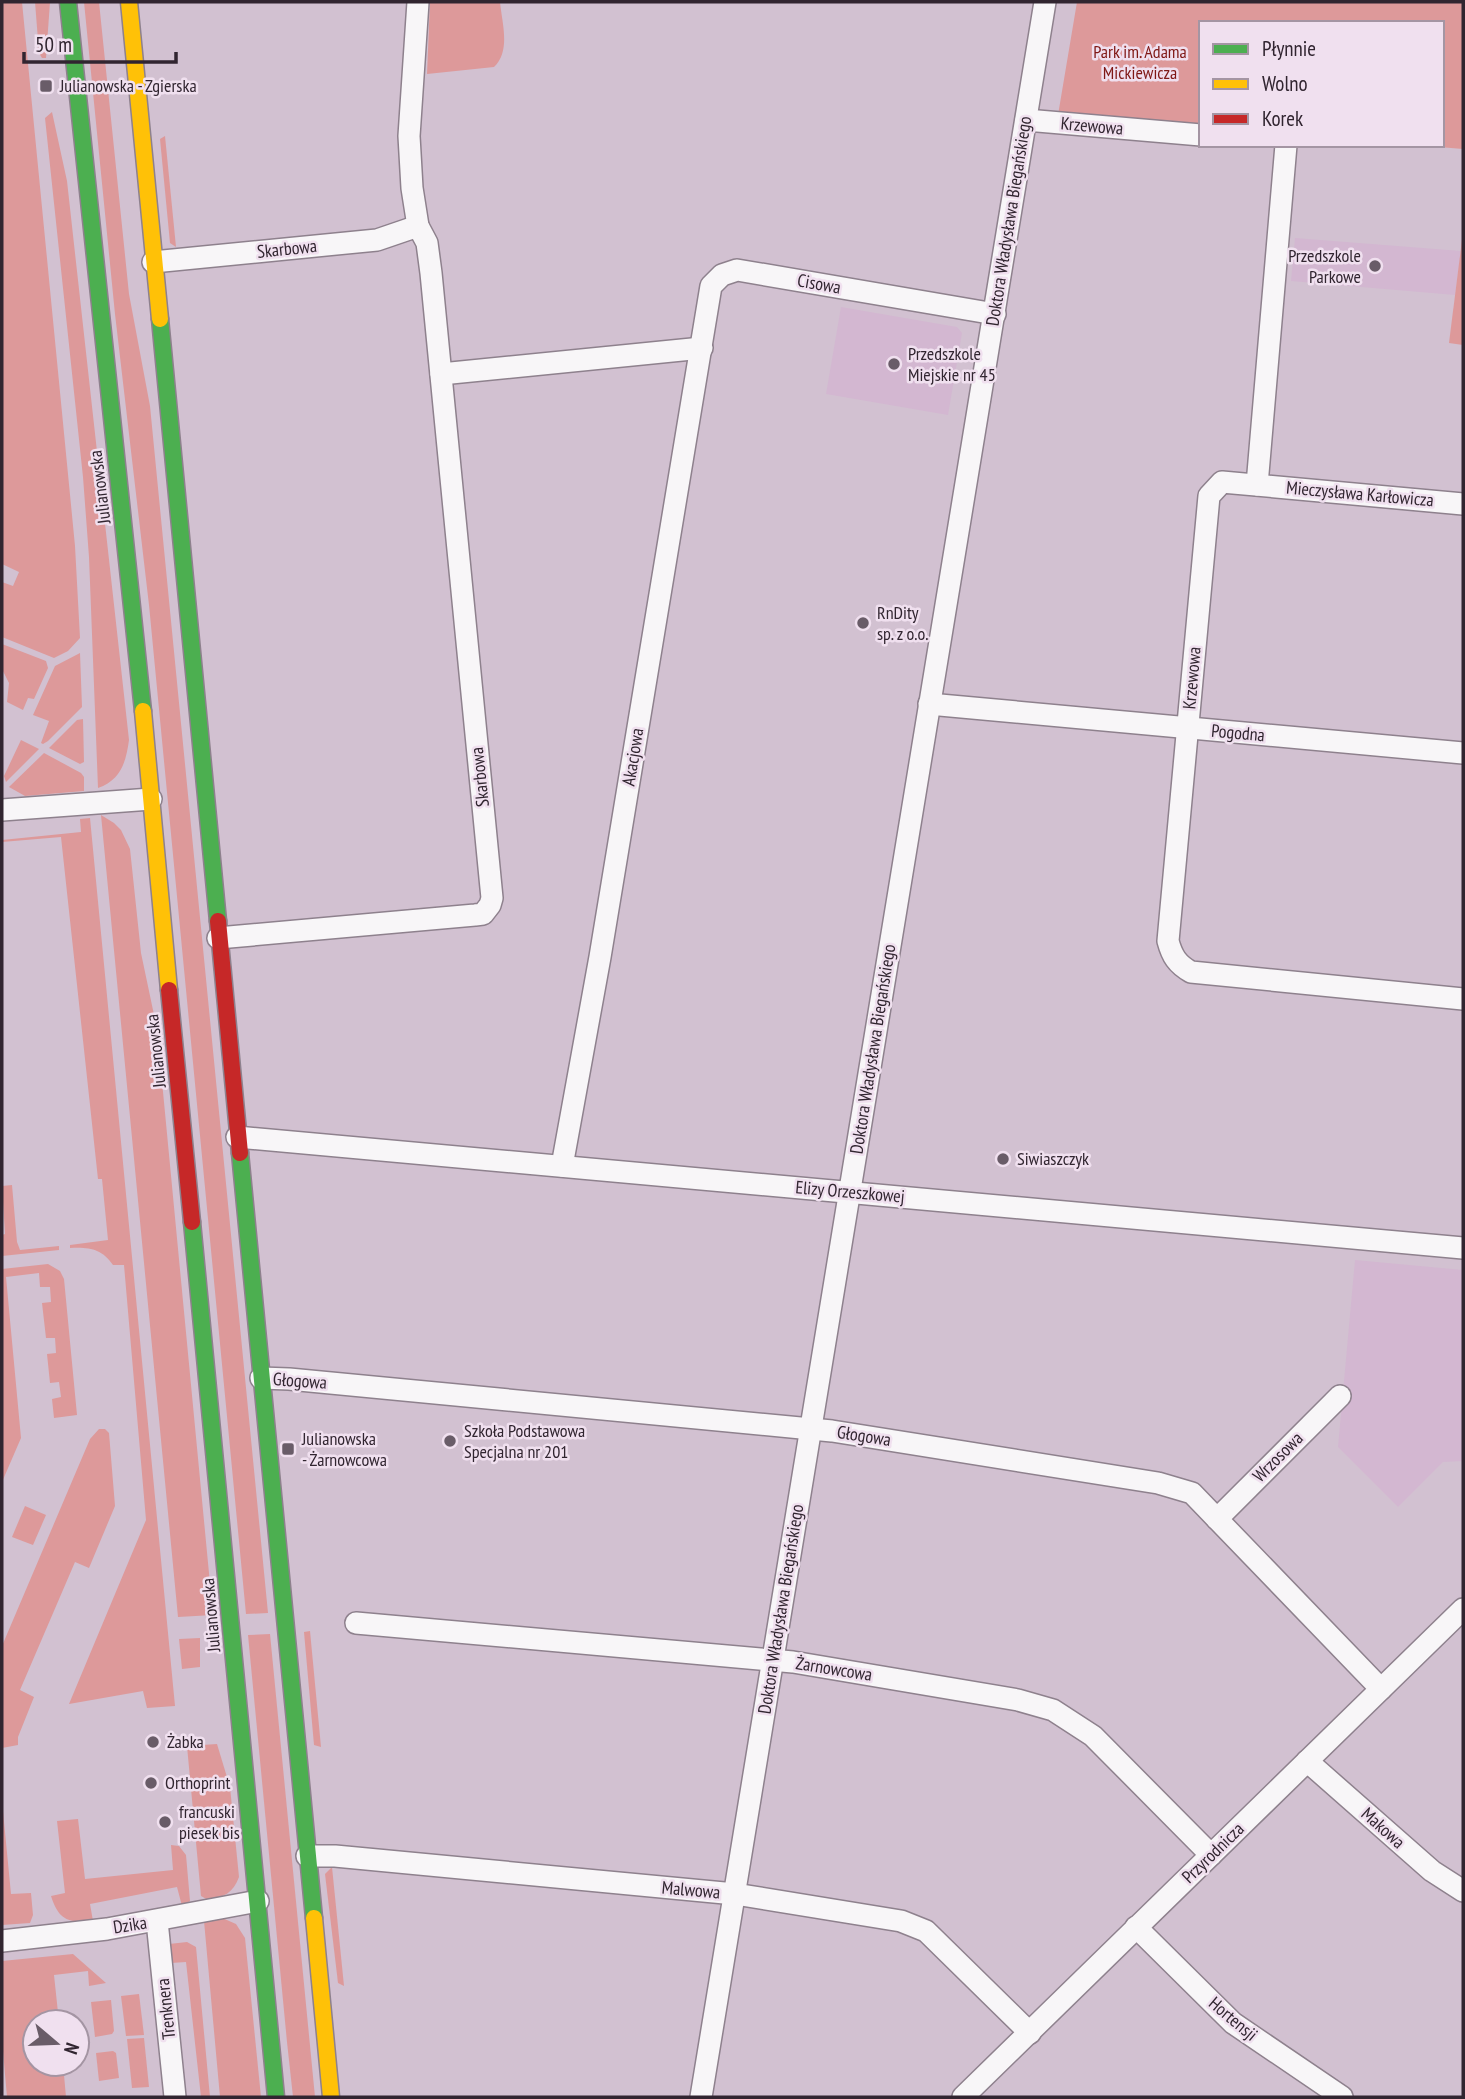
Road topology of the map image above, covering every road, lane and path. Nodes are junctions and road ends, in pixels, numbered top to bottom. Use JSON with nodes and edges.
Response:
{"nodes":[{"id":1,"x":68,"y":2,"type":"edge"},
{"id":2,"x":128,"y":2,"type":"edge"},
{"id":3,"x":418,"y":2,"type":"edge"},
{"id":4,"x":1045,"y":2,"type":"edge"},
{"id":5,"x":1026,"y":120,"type":"junction"},
{"id":6,"x":1199,"y":135,"type":"edge"},
{"id":7,"x":1286,"y":147,"type":"edge"},
{"id":8,"x":418,"y":226,"type":"junction"},
{"id":9,"x":153,"y":262,"type":"junction"},
{"id":10,"x":995,"y":314,"type":"junction"},
{"id":11,"x":702,"y":348,"type":"junction"},
{"id":12,"x":441,"y":374,"type":"junction"},
{"id":13,"x":1257,"y":485,"type":"junction"},
{"id":14,"x":1463,"y":504,"type":"edge"},
{"id":15,"x":929,"y":704,"type":"junction"},
{"id":16,"x":1188,"y":729,"type":"junction"},
{"id":17,"x":1463,"y":753,"type":"edge"},
{"id":18,"x":151,"y":799,"type":"junction"},
{"id":19,"x":2,"y":810,"type":"edge"},
{"id":20,"x":218,"y":938,"type":"junction"},
{"id":21,"x":1463,"y":999,"type":"edge"},
{"id":22,"x":237,"y":1137,"type":"junction"},
{"id":23,"x":562,"y":1166,"type":"junction"},
{"id":24,"x":850,"y":1191,"type":"junction"},
{"id":25,"x":1463,"y":1248,"type":"edge"},
{"id":26,"x":261,"y":1378,"type":"junction"},
{"id":27,"x":1340,"y":1396,"type":"dead end"},
{"id":28,"x":810,"y":1429,"type":"junction"},
{"id":29,"x":1217,"y":1519,"type":"junction"},
{"id":30,"x":1463,"y":1609,"type":"edge"},
{"id":31,"x":356,"y":1623,"type":"dead end"},
{"id":32,"x":772,"y":1661,"type":"junction"},
{"id":33,"x":1381,"y":1689,"type":"junction"},
{"id":34,"x":1307,"y":1760,"type":"junction"},
{"id":35,"x":1211,"y":1855,"type":"junction"},
{"id":36,"x":307,"y":1856,"type":"junction"},
{"id":37,"x":1463,"y":1891,"type":"edge"},
{"id":38,"x":735,"y":1894,"type":"junction"},
{"id":39,"x":258,"y":1901,"type":"junction"},
{"id":40,"x":157,"y":1921,"type":"junction"},
{"id":41,"x":1136,"y":1927,"type":"junction"},
{"id":42,"x":2,"y":1941,"type":"edge"},
{"id":43,"x":1030,"y":2033,"type":"junction"},
{"id":44,"x":175,"y":2097,"type":"edge"},
{"id":45,"x":276,"y":2097,"type":"edge"},
{"id":46,"x":331,"y":2097,"type":"edge"},
{"id":47,"x":701,"y":2097,"type":"edge"},
{"id":48,"x":963,"y":2097,"type":"edge"},
{"id":49,"x":1342,"y":2097,"type":"edge"}],
"edges":[{"from":1,"to":18,"type":"main road","name":"Julianowska"},
{"from":2,"to":9,"type":"main road"},
{"from":3,"to":8,"type":"street","name":"Skarbowa"},
{"from":4,"to":5,"type":"street","name":"Doktora Władysława Biegańskiego"},
{"from":5,"to":6,"type":"street","name":"Krzewowa"},
{"from":5,"to":10,"type":"street","name":"Doktora Władysława Biegańskiego"},
{"from":7,"to":13,"type":"street"},
{"from":8,"to":9,"type":"street","name":"Skarbowa"},
{"from":8,"to":12,"type":"street","name":"Skarbowa"},
{"from":9,"to":20,"type":"main road"},
{"from":10,"to":11,"type":"street","name":"Cisowa"},
{"from":10,"to":15,"type":"street","name":"Doktora Władysława Biegańskiego"},
{"from":11,"to":12,"type":"street"},
{"from":11,"to":23,"type":"street","name":"Akacjowa"},
{"from":12,"to":20,"type":"street","name":"Skarbowa"},
{"from":13,"to":14,"type":"street","name":"Mieczysława Karłowicza"},
{"from":13,"to":16,"type":"street","name":"Krzewowa"},
{"from":15,"to":16,"type":"street","name":"Pogodna"},
{"from":15,"to":24,"type":"street","name":"Doktora Władysława Biegańskiego"},
{"from":16,"to":17,"type":"street","name":"Pogodna"},
{"from":16,"to":21,"type":"street","name":"Krzewowa"},
{"from":18,"to":19,"type":"street"},
{"from":18,"to":39,"type":"main road","name":"Julianowska"},
{"from":20,"to":22,"type":"main road"},
{"from":22,"to":23,"type":"street","name":"Elizy Orzeszkowej"},
{"from":22,"to":26,"type":"main road"},
{"from":23,"to":24,"type":"street","name":"Elizy Orzeszkowej"},
{"from":24,"to":25,"type":"street","name":"Elizy Orzeszkowej"},
{"from":24,"to":28,"type":"street","name":"Doktora Władysława Biegańskiego"},
{"from":26,"to":28,"type":"street","name":"Głogowa"},
{"from":26,"to":36,"type":"main road"},
{"from":27,"to":29,"type":"street","name":"Wrzosowa"},
{"from":28,"to":29,"type":"street","name":"Głogowa"},
{"from":28,"to":32,"type":"street","name":"Doktora Władysława Biegańskiego"},
{"from":29,"to":33,"type":"street","name":"Głogowa"},
{"from":30,"to":33,"type":"street","name":"Przyrodnicza"},
{"from":31,"to":32,"type":"street","name":"Żarnowcowa"},
{"from":32,"to":35,"type":"street","name":"Żarnowcowa"},
{"from":32,"to":38,"type":"street","name":"Doktora Władysława Biegańskiego"},
{"from":33,"to":34,"type":"street","name":"Przyrodnicza"},
{"from":34,"to":35,"type":"street","name":"Przyrodnicza"},
{"from":34,"to":37,"type":"street","name":"Makowa"},
{"from":35,"to":41,"type":"street","name":"Przyrodnicza"},
{"from":36,"to":38,"type":"street","name":"Malwowa"},
{"from":36,"to":46,"type":"main road"},
{"from":38,"to":43,"type":"street","name":"Malwowa"},
{"from":38,"to":47,"type":"street","name":"Doktora Władysława Biegańskiego"},
{"from":39,"to":40,"type":"street","name":"Dzika"},
{"from":39,"to":45,"type":"main road","name":"Julianowska"},
{"from":40,"to":42,"type":"street","name":"Dzika"},
{"from":40,"to":44,"type":"street","name":"Trenknera"},
{"from":41,"to":43,"type":"street","name":"Przyrodnicza"},
{"from":41,"to":49,"type":"street","name":"Hortensji"},
{"from":43,"to":48,"type":"street","name":"Przyrodnicza"}]}
